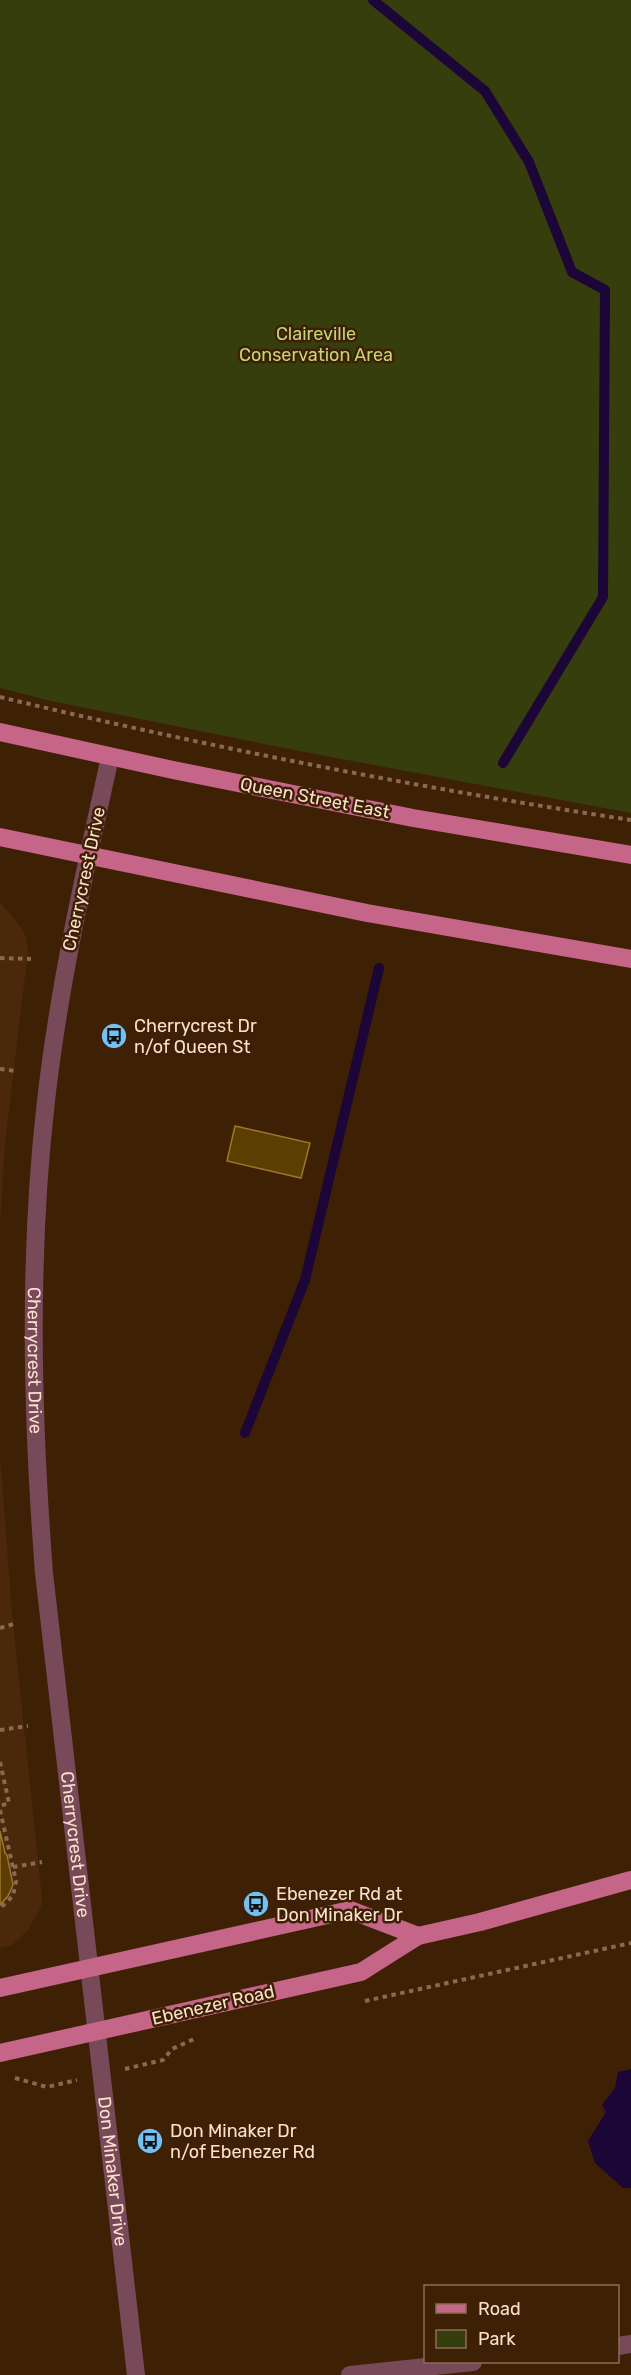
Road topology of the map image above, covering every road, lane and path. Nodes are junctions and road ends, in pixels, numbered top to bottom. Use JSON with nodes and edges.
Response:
{"nodes":[{"id":1,"x":0,"y":697,"type":"edge"},
{"id":2,"x":0,"y":732,"type":"edge"},
{"id":3,"x":110,"y":757,"type":"junction"},
{"id":4,"x":631,"y":820,"type":"edge"},
{"id":5,"x":0,"y":837,"type":"edge"},
{"id":6,"x":88,"y":855,"type":"junction"},
{"id":7,"x":631,"y":855,"type":"edge"},
{"id":8,"x":0,"y":958,"type":"edge"},
{"id":9,"x":31,"y":959,"type":"dead end"},
{"id":10,"x":631,"y":959,"type":"edge"},
{"id":11,"x":0,"y":1069,"type":"edge"},
{"id":12,"x":16,"y":1071,"type":"dead end"},
{"id":13,"x":17,"y":1623,"type":"dead end"},
{"id":14,"x":0,"y":1628,"type":"edge"},
{"id":15,"x":28,"y":1726,"type":"dead end"},
{"id":16,"x":0,"y":1730,"type":"edge"},
{"id":17,"x":0,"y":1762,"type":"edge"},
{"id":18,"x":0,"y":1808,"type":"edge"},
{"id":19,"x":42,"y":1862,"type":"dead end"},
{"id":20,"x":13,"y":1867,"type":"junction"},
{"id":21,"x":631,"y":1880,"type":"edge"},
{"id":22,"x":0,"y":1908,"type":"edge"},
{"id":23,"x":418,"y":1936,"type":"junction"},
{"id":24,"x":631,"y":1943,"type":"edge"},
{"id":25,"x":89,"y":1969,"type":"junction"},
{"id":26,"x":0,"y":1988,"type":"edge"},
{"id":27,"x":353,"y":2003,"type":"dead end"},
{"id":28,"x":97,"y":2031,"type":"junction"},
{"id":29,"x":203,"y":2036,"type":"dead end"},
{"id":30,"x":0,"y":2053,"type":"edge"},
{"id":31,"x":163,"y":2060,"type":"dead end"},
{"id":32,"x":6,"y":2078,"type":"dead end"},
{"id":33,"x":46,"y":2087,"type":"dead end"},
{"id":34,"x":455,"y":2363,"type":"edge"},
{"id":35,"x":136,"y":2375,"type":"edge"},
{"id":36,"x":350,"y":2375,"type":"edge"}],
"edges":[{"from":1,"to":4,"type":"path"},
{"from":2,"to":3,"type":"main road","name":"Queen Street East"},
{"from":3,"to":6,"type":"street","name":"Cherrycrest Drive"},
{"from":3,"to":7,"type":"main road","name":"Queen Street East"},
{"from":5,"to":6,"type":"main road"},
{"from":6,"to":10,"type":"main road"},
{"from":6,"to":25,"type":"street","name":"Cherrycrest Drive"},
{"from":8,"to":9,"type":"path"},
{"from":11,"to":12,"type":"path"},
{"from":13,"to":14,"type":"path"},
{"from":15,"to":16,"type":"path"},
{"from":17,"to":18,"type":"path"},
{"from":18,"to":20,"type":"path"},
{"from":19,"to":20,"type":"path"},
{"from":20,"to":22,"type":"path"},
{"from":21,"to":23,"type":"main road","name":"Ebenezer Road"},
{"from":23,"to":25,"type":"main road"},
{"from":23,"to":28,"type":"main road","name":"Ebenezer Road"},
{"from":24,"to":27,"type":"path"},
{"from":25,"to":26,"type":"main road"},
{"from":25,"to":28,"type":"street","name":"Don Minaker Drive"},
{"from":28,"to":30,"type":"main road","name":"Ebenezer Road"},
{"from":28,"to":35,"type":"street","name":"Don Minaker Drive"},
{"from":29,"to":31,"type":"path"},
{"from":32,"to":33,"type":"path"},
{"from":34,"to":36,"type":"street"}]}
